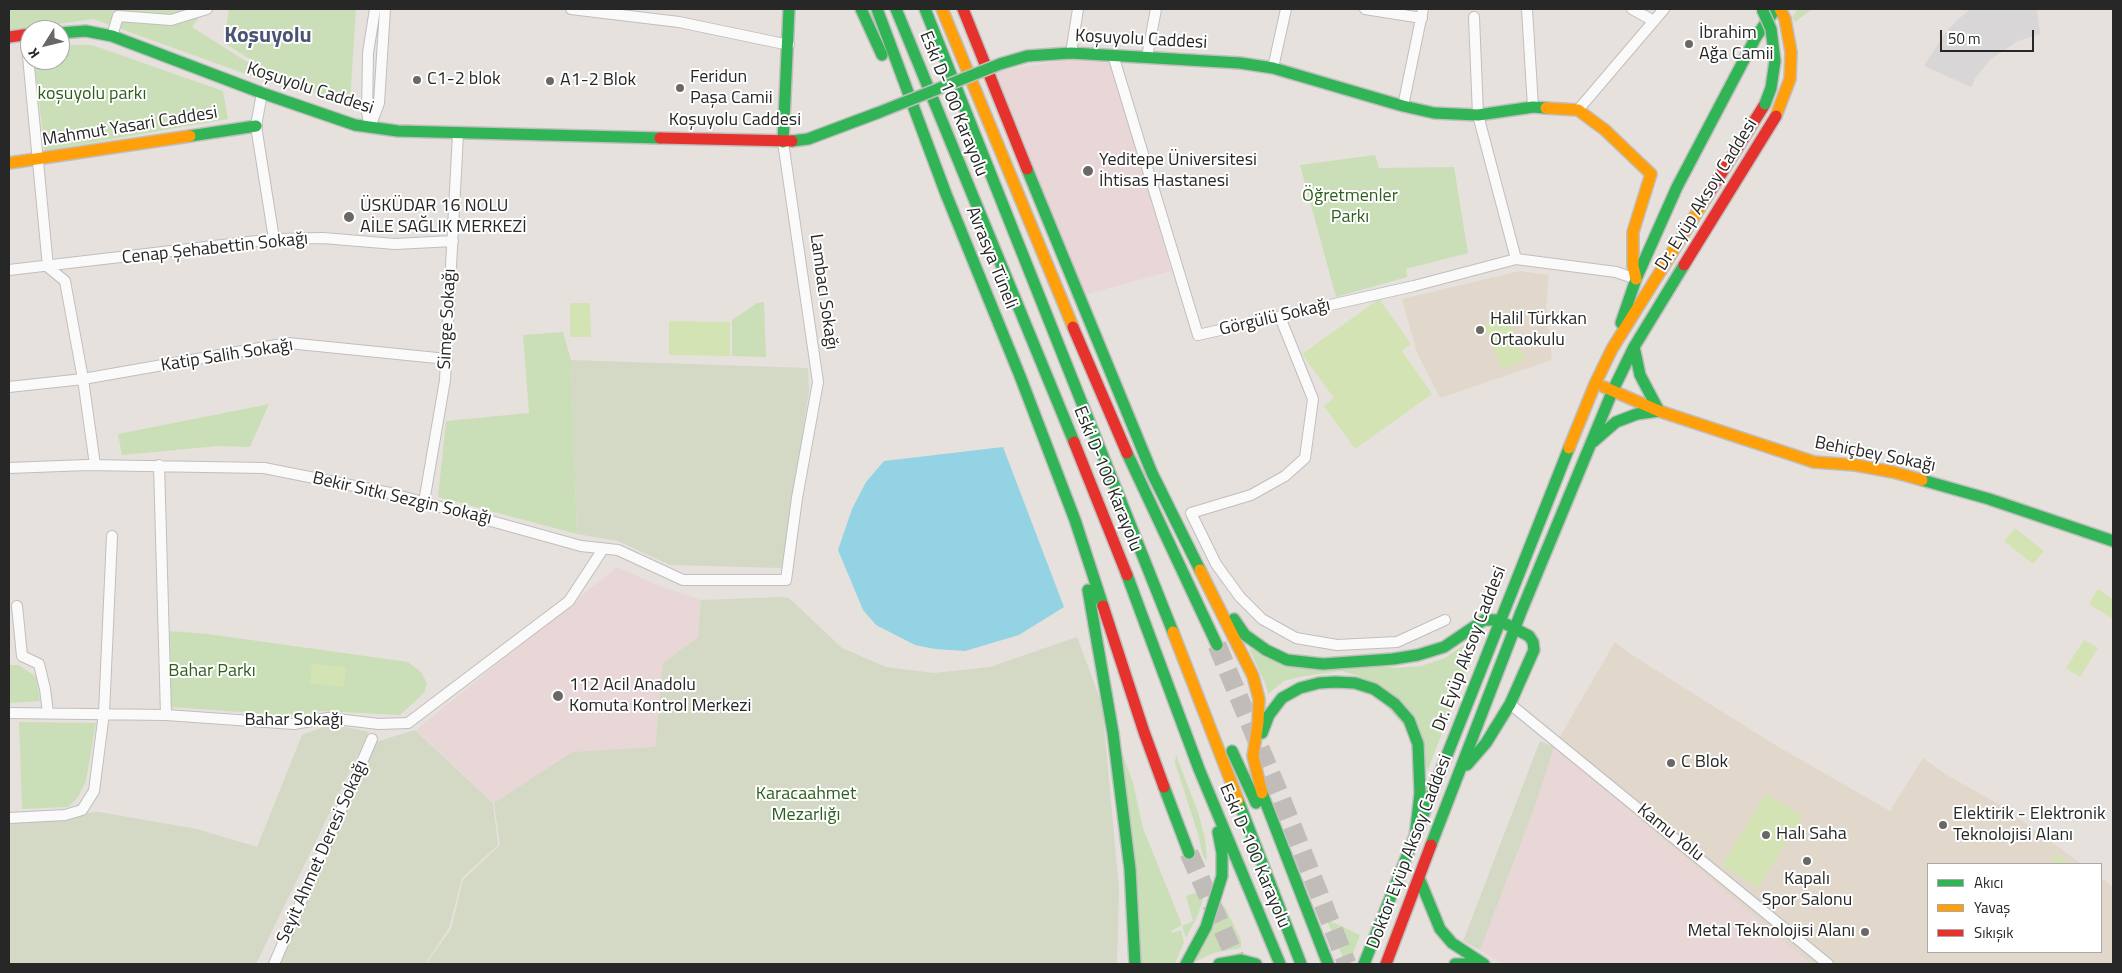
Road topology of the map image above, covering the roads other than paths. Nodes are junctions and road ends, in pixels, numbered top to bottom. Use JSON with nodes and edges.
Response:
{"nodes":[{"id":1,"x":207,"y":9,"type":"edge"},
{"id":2,"x":375,"y":9,"type":"edge"},
{"id":3,"x":385,"y":9,"type":"edge"},
{"id":4,"x":571,"y":9,"type":"edge"},
{"id":5,"x":790,"y":9,"type":"edge"},
{"id":6,"x":861,"y":9,"type":"edge"},
{"id":7,"x":877,"y":9,"type":"edge"},
{"id":8,"x":896,"y":9,"type":"edge"},
{"id":9,"x":925,"y":9,"type":"edge"},
{"id":10,"x":942,"y":9,"type":"edge"},
{"id":11,"x":964,"y":9,"type":"edge"},
{"id":12,"x":1078,"y":9,"type":"edge"},
{"id":13,"x":1156,"y":9,"type":"edge"},
{"id":14,"x":1286,"y":9,"type":"edge"},
{"id":15,"x":1365,"y":9,"type":"edge"},
{"id":16,"x":1527,"y":9,"type":"edge"},
{"id":17,"x":1632,"y":9,"type":"edge"},
{"id":18,"x":1664,"y":9,"type":"edge"},
{"id":19,"x":1762,"y":9,"type":"edge"},
{"id":20,"x":1775,"y":9,"type":"edge"},
{"id":21,"x":1780,"y":9,"type":"edge"},
{"id":22,"x":1422,"y":14,"type":"edge"},
{"id":23,"x":1474,"y":17,"type":"dead end"},
{"id":24,"x":1654,"y":21,"type":"junction"},
{"id":25,"x":70,"y":32,"type":"edge"},
{"id":26,"x":112,"y":36,"type":"junction"},
{"id":27,"x":789,"y":45,"type":"junction"},
{"id":28,"x":1071,"y":53,"type":"junction"},
{"id":29,"x":1113,"y":55,"type":"junction"},
{"id":30,"x":1147,"y":57,"type":"junction"},
{"id":31,"x":1273,"y":68,"type":"junction"},
{"id":32,"x":30,"y":70,"type":"edge"},
{"id":33,"x":262,"y":93,"type":"junction"},
{"id":34,"x":1403,"y":106,"type":"junction"},
{"id":35,"x":1533,"y":107,"type":"junction"},
{"id":36,"x":1578,"y":110,"type":"junction"},
{"id":37,"x":1478,"y":115,"type":"junction"},
{"id":38,"x":256,"y":126,"type":"junction"},
{"id":39,"x":370,"y":127,"type":"junction"},
{"id":40,"x":458,"y":134,"type":"junction"},
{"id":41,"x":782,"y":142,"type":"junction"},
{"id":42,"x":36,"y":159,"type":"junction"},
{"id":43,"x":9,"y":163,"type":"edge"},
{"id":44,"x":946,"y":194,"type":"junction"},
{"id":45,"x":274,"y":239,"type":"junction"},
{"id":46,"x":453,"y":241,"type":"junction"},
{"id":47,"x":1516,"y":259,"type":"junction"},
{"id":48,"x":48,"y":267,"type":"junction"},
{"id":49,"x":9,"y":270,"type":"edge"},
{"id":50,"x":1636,"y":279,"type":"junction"},
{"id":51,"x":1280,"y":317,"type":"junction"},
{"id":52,"x":1634,"y":347,"type":"junction"},
{"id":53,"x":1612,"y":349,"type":"junction"},
{"id":54,"x":447,"y":359,"type":"junction"},
{"id":55,"x":84,"y":379,"type":"junction"},
{"id":56,"x":1595,"y":384,"type":"junction"},
{"id":57,"x":9,"y":387,"type":"edge"},
{"id":58,"x":1613,"y":390,"type":"junction"},
{"id":59,"x":1659,"y":411,"type":"junction"},
{"id":60,"x":1591,"y":443,"type":"junction"},
{"id":61,"x":95,"y":465,"type":"junction"},
{"id":62,"x":159,"y":465,"type":"junction"},
{"id":63,"x":9,"y":468,"type":"edge"},
{"id":64,"x":424,"y":502,"type":"junction"},
{"id":65,"x":1075,"y":520,"type":"junction"},
{"id":66,"x":112,"y":536,"type":"dead end"},
{"id":67,"x":2113,"y":540,"type":"edge"},
{"id":68,"x":603,"y":548,"type":"junction"},
{"id":69,"x":1197,"y":565,"type":"junction"},
{"id":70,"x":1151,"y":575,"type":"junction"},
{"id":71,"x":786,"y":580,"type":"joint"},
{"id":72,"x":17,"y":606,"type":"dead end"},
{"id":73,"x":1445,"y":620,"type":"dead end"},
{"id":74,"x":1499,"y":620,"type":"junction"},
{"id":75,"x":1515,"y":629,"type":"junction"},
{"id":76,"x":1217,"y":645,"type":"tunnel mouth"},
{"id":77,"x":1510,"y":704,"type":"junction"},
{"id":78,"x":9,"y":713,"type":"edge"},
{"id":79,"x":48,"y":713,"type":"junction"},
{"id":80,"x":104,"y":714,"type":"junction"},
{"id":81,"x":166,"y":716,"type":"junction"},
{"id":82,"x":372,"y":739,"type":"dead end"},
{"id":83,"x":1199,"y":769,"type":"junction"},
{"id":84,"x":1460,"y":773,"type":"junction"},
{"id":85,"x":1258,"y":776,"type":"junction"},
{"id":86,"x":9,"y":818,"type":"edge"},
{"id":87,"x":1415,"y":837,"type":"junction"},
{"id":88,"x":1189,"y":853,"type":"tunnel mouth"},
{"id":89,"x":1419,"y":878,"type":"junction"},
{"id":90,"x":1314,"y":932,"type":"junction"},
{"id":91,"x":274,"y":964,"type":"edge"},
{"id":92,"x":1135,"y":964,"type":"edge"},
{"id":93,"x":1186,"y":964,"type":"edge"},
{"id":94,"x":1219,"y":964,"type":"edge"},
{"id":95,"x":1256,"y":964,"type":"edge"},
{"id":96,"x":1280,"y":964,"type":"edge"},
{"id":97,"x":1302,"y":964,"type":"edge"},
{"id":98,"x":1328,"y":964,"type":"edge"},
{"id":99,"x":1364,"y":964,"type":"edge"},
{"id":100,"x":1386,"y":964,"type":"edge"},
{"id":101,"x":1455,"y":964,"type":"edge"},
{"id":102,"x":1471,"y":964,"type":"edge"},
{"id":103,"x":1484,"y":964,"type":"edge"},
{"id":104,"x":1828,"y":964,"type":"edge"}],
"edges":[{"from":1,"to":26,"type":"street"},
{"from":2,"to":39,"type":"street"},
{"from":3,"to":39,"type":"street"},
{"from":4,"to":27,"type":"street"},
{"from":5,"to":27,"type":"main road","name":"Lambacı Sokağı"},
{"from":6,"to":44,"type":"main road"},
{"from":7,"to":44,"type":"main road","name":"Avrasya Tüneli"},
{"from":8,"to":83,"type":"main road","name":"Eski D-100 Karayolu"},
{"from":9,"to":70,"type":"main road","name":"Eski D-100 Karayolu"},
{"from":10,"to":76,"type":"main road"},
{"from":11,"to":69,"type":"main road"},
{"from":12,"to":28,"type":"street"},
{"from":13,"to":30,"type":"street"},
{"from":14,"to":31,"type":"street"},
{"from":15,"to":22,"type":"street"},
{"from":16,"to":35,"type":"street"},
{"from":17,"to":24,"type":"street"},
{"from":18,"to":24,"type":"street"},
{"from":19,"to":53,"type":"main road","name":"Dr. Eyüp Aksoy Caddesi","bridge":true},
{"from":20,"to":50,"type":"main road","name":"Dr. Eyüp Aksoy Caddesi"},
{"from":21,"to":52,"type":"main road","name":"Dr. Eyüp Aksoy Caddesi"},
{"from":22,"to":34,"type":"street"},
{"from":23,"to":37,"type":"street"},
{"from":24,"to":36,"type":"street"},
{"from":25,"to":26,"type":"main road","name":"Koşuyolu Caddesi"},
{"from":26,"to":33,"type":"main road","name":"Koşuyolu Caddesi"},
{"from":27,"to":41,"type":"main road","name":"Lambacı Sokağı"},
{"from":28,"to":29,"type":"main road","name":"Koşuyolu Caddesi"},
{"from":28,"to":41,"type":"main road","name":"Koşuyolu Caddesi","bridge":true},
{"from":29,"to":30,"type":"main road","name":"Koşuyolu Caddesi"},
{"from":29,"to":51,"type":"street","name":"Görgülü Sokağı"},
{"from":30,"to":31,"type":"main road","name":"Koşuyolu Caddesi"},
{"from":31,"to":34,"type":"main road","name":"Koşuyolu Caddesi"},
{"from":32,"to":42,"type":"street"},
{"from":33,"to":38,"type":"street"},
{"from":33,"to":39,"type":"main road","name":"Koşuyolu Caddesi"},
{"from":34,"to":37,"type":"main road","name":"Koşuyolu Caddesi"},
{"from":35,"to":36,"type":"main road","name":"Koşuyolu Caddesi"},
{"from":35,"to":37,"type":"main road","name":"Koşuyolu Caddesi"},
{"from":36,"to":50,"type":"main road","name":"Dr. Eyüp Aksoy Caddesi"},
{"from":37,"to":47,"type":"street"},
{"from":38,"to":42,"type":"main road","name":"Mahmut Yasari Caddesi"},
{"from":38,"to":45,"type":"street"},
{"from":39,"to":40,"type":"main road","name":"Koşuyolu Caddesi"},
{"from":40,"to":41,"type":"main road","name":"Koşuyolu Caddesi"},
{"from":40,"to":46,"type":"street","name":"Simge Sokağı"},
{"from":41,"to":71,"type":"street","name":"Lambacı Sokağı"},
{"from":42,"to":43,"type":"main road","name":"Mahmut Yasari Caddesi"},
{"from":42,"to":48,"type":"street"},
{"from":44,"to":65,"type":"main road","name":"Avrasya Tüneli"},
{"from":45,"to":46,"type":"street","name":"Cenap Şehabettin Sokağı"},
{"from":45,"to":48,"type":"street","name":"Cenap Şehabettin Sokağı"},
{"from":46,"to":54,"type":"street","name":"Simge Sokağı"},
{"from":47,"to":50,"type":"street","name":"Görgülü Sokağı"},
{"from":47,"to":51,"type":"street","name":"Görgülü Sokağı"},
{"from":48,"to":49,"type":"street","name":"Cenap Şehabettin Sokağı"},
{"from":48,"to":55,"type":"street"},
{"from":50,"to":53,"type":"main road","name":"Dr. Eyüp Aksoy Caddesi"},
{"from":51,"to":73,"type":"street"},
{"from":52,"to":58,"type":"main road","name":"Dr. Eyüp Aksoy Caddesi"},
{"from":52,"to":59,"type":"main road"},
{"from":53,"to":56,"type":"main road","name":"Dr. Eyüp Aksoy Caddesi"},
{"from":54,"to":55,"type":"street","name":"Katip Salih Sokağı"},
{"from":54,"to":64,"type":"street","name":"Simge Sokağı"},
{"from":55,"to":57,"type":"street","name":"Katip Salih Sokağı"},
{"from":55,"to":61,"type":"street"},
{"from":56,"to":58,"type":"main road","name":"Behiçbey Sokağı"},
{"from":56,"to":74,"type":"main road","name":"Dr. Eyüp Aksoy Caddesi"},
{"from":58,"to":59,"type":"main road","name":"Behiçbey Sokağı"},
{"from":58,"to":60,"type":"main road","name":"Doktor Eyüp Aksoy Caddesi"},
{"from":59,"to":60,"type":"main road"},
{"from":59,"to":67,"type":"main road","name":"Behiçbey Sokağı"},
{"from":60,"to":75,"type":"main road","name":"Doktor Eyüp Aksoy Caddesi"},
{"from":61,"to":62,"type":"street","name":"Bekir Sıtkı Sezgin Sokağı"},
{"from":61,"to":63,"type":"street","name":"Bekir Sıtkı Sezgin Sokağı"},
{"from":62,"to":64,"type":"street","name":"Bekir Sıtkı Sezgin Sokağı"},
{"from":62,"to":81,"type":"street"},
{"from":64,"to":68,"type":"street","name":"Bekir Sıtkı Sezgin Sokağı"},
{"from":65,"to":88,"type":"main road"},
{"from":65,"to":92,"type":"main road"},
{"from":66,"to":80,"type":"street"},
{"from":68,"to":71,"type":"street","name":"Bekir Sıtkı Sezgin Sokağı"},
{"from":68,"to":81,"type":"street","name":"Bahar Sokağı"},
{"from":69,"to":74,"type":"main road"},
{"from":69,"to":85,"type":"main road"},
{"from":70,"to":90,"type":"main road"},
{"from":70,"to":97,"type":"main road","name":"Eski D-100 Karayolu"},
{"from":72,"to":79,"type":"street"},
{"from":74,"to":75,"type":"main road"},
{"from":74,"to":87,"type":"main road","name":"Dr. Eyüp Aksoy Caddesi"},
{"from":75,"to":77,"type":"main road"},
{"from":75,"to":84,"type":"main road","name":"Doktor Eyüp Aksoy Caddesi"},
{"from":77,"to":84,"type":"main road"},
{"from":77,"to":104,"type":"street","name":"Kamu Yolu"},
{"from":78,"to":79,"type":"street","name":"Bahar Sokağı"},
{"from":79,"to":80,"type":"street","name":"Bahar Sokağı"},
{"from":80,"to":81,"type":"street","name":"Bahar Sokağı"},
{"from":80,"to":86,"type":"street"},
{"from":82,"to":91,"type":"street","name":"Seyit Ahmet Deresi Sokağı"},
{"from":83,"to":93,"type":"main road"},
{"from":83,"to":96,"type":"main road","name":"Eski D-100 Karayolu"},
{"from":84,"to":89,"type":"main road","name":"Doktor Eyüp Aksoy Caddesi"},
{"from":85,"to":87,"type":"main road"},
{"from":85,"to":90,"type":"main road"},
{"from":87,"to":99,"type":"main road","name":"Dr. Eyüp Aksoy Caddesi"},
{"from":89,"to":100,"type":"main road","name":"Doktor Eyüp Aksoy Caddesi"},
{"from":89,"to":103,"type":"main road"},
{"from":90,"to":98,"type":"main road"},
{"from":94,"to":95,"type":"main road"},
{"from":101,"to":102,"type":"main road"}]}
